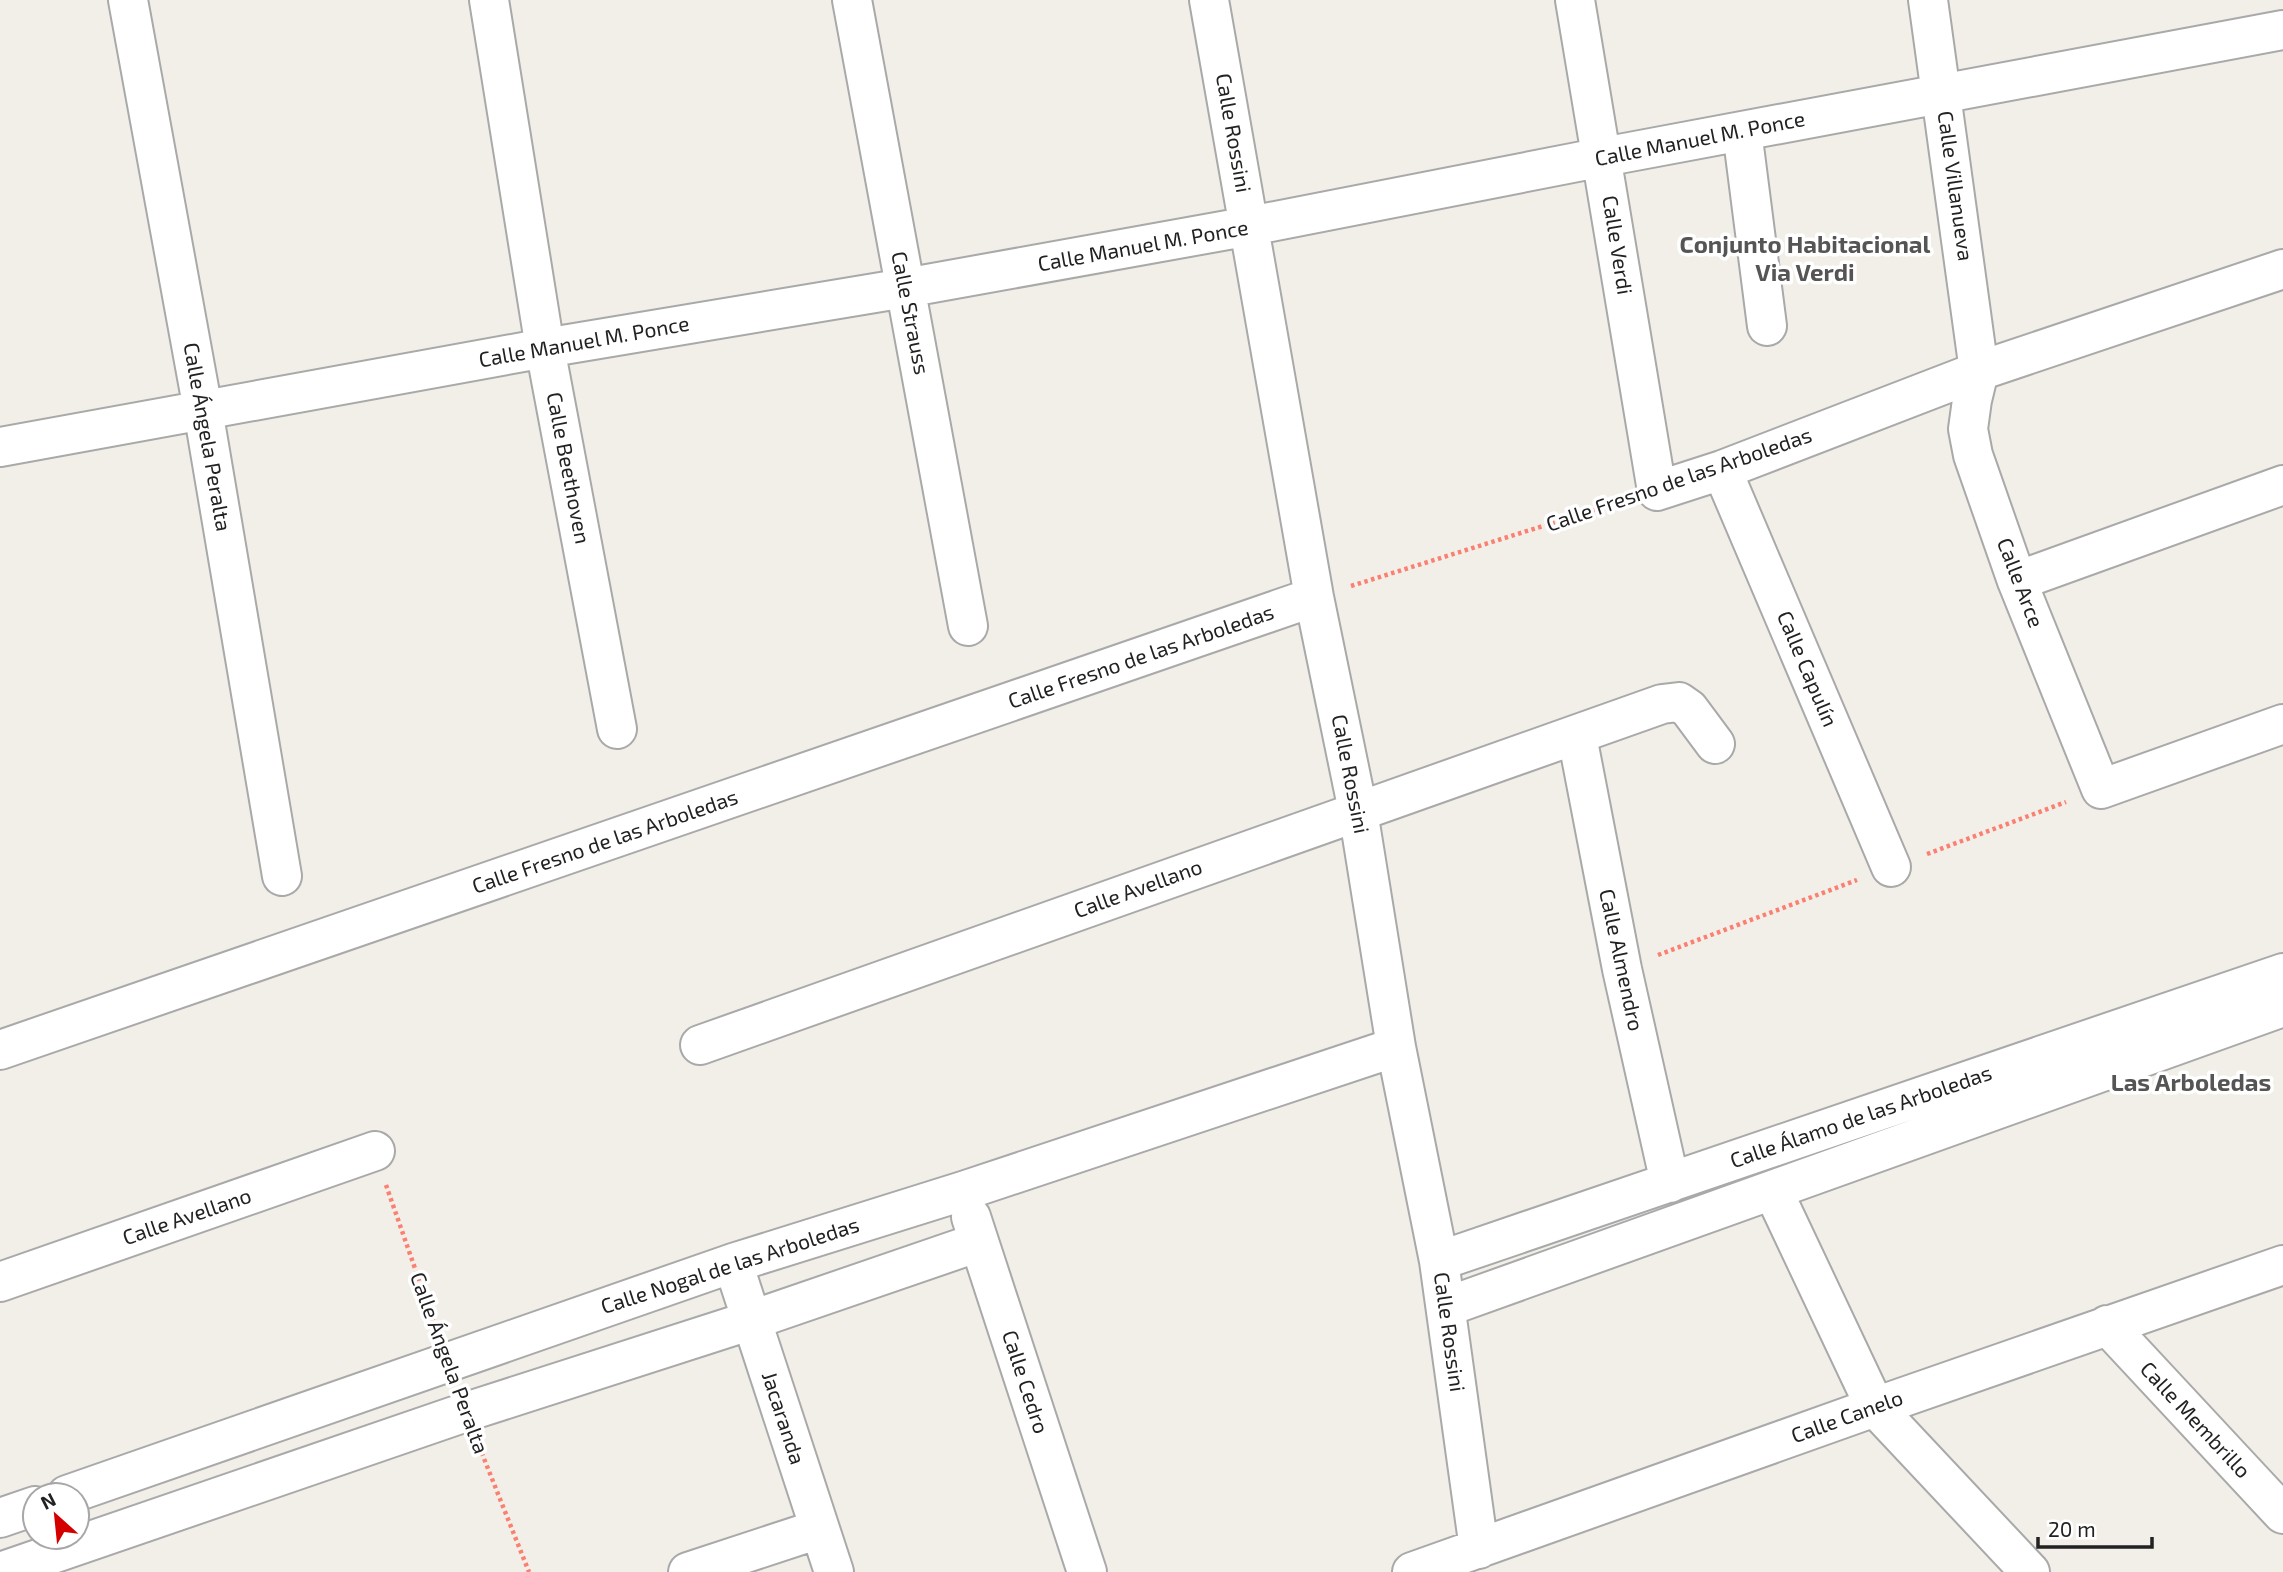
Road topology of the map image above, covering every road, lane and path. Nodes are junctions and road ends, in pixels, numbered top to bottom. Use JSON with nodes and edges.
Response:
{"nodes":[{"id":1,"x":128,"y":0,"type":"edge"},
{"id":2,"x":489,"y":0,"type":"edge"},
{"id":3,"x":852,"y":0,"type":"edge"},
{"id":4,"x":1209,"y":0,"type":"edge"},
{"id":5,"x":1575,"y":0,"type":"edge"},
{"id":6,"x":1928,"y":0,"type":"edge"},
{"id":7,"x":2282,"y":0,"type":"edge"},
{"id":8,"x":2283,"y":9,"type":"edge"},
{"id":9,"x":2283,"y":30,"type":"edge"},
{"id":10,"x":1943,"y":93,"type":"junction"},
{"id":11,"x":1742,"y":131,"type":"junction"},
{"id":12,"x":1603,"y":157,"type":"junction"},
{"id":13,"x":1250,"y":226,"type":"junction"},
{"id":14,"x":2283,"y":269,"type":"edge"},
{"id":15,"x":905,"y":288,"type":"junction"},
{"id":16,"x":1767,"y":326,"type":"dead end"},
{"id":17,"x":545,"y":348,"type":"junction"},
{"id":18,"x":1979,"y":371,"type":"junction"},
{"id":19,"x":203,"y":410,"type":"junction"},
{"id":20,"x":0,"y":447,"type":"edge"},
{"id":21,"x":1722,"y":470,"type":"junction"},
{"id":22,"x":2283,"y":485,"type":"edge"},
{"id":23,"x":1657,"y":491,"type":"junction"},
{"id":24,"x":2018,"y":581,"type":"junction"},
{"id":25,"x":1314,"y":597,"type":"junction"},
{"id":26,"x":968,"y":626,"type":"dead end"},
{"id":27,"x":2283,"y":724,"type":"edge"},
{"id":28,"x":617,"y":729,"type":"dead end"},
{"id":29,"x":1577,"y":736,"type":"junction"},
{"id":30,"x":1715,"y":744,"type":"dead end"},
{"id":31,"x":1359,"y":811,"type":"junction"},
{"id":32,"x":1891,"y":867,"type":"dead end"},
{"id":33,"x":282,"y":876,"type":"dead end"},
{"id":34,"x":2283,"y":972,"type":"edge"},
{"id":35,"x":2283,"y":1007,"type":"edge"},
{"id":36,"x":700,"y":1045,"type":"dead end"},
{"id":37,"x":1396,"y":1047,"type":"junction"},
{"id":38,"x":0,"y":1050,"type":"edge"},
{"id":39,"x":375,"y":1151,"type":"joint"},
{"id":40,"x":1670,"y":1183,"type":"junction"},
{"id":41,"x":963,"y":1191,"type":"junction"},
{"id":42,"x":1773,"y":1191,"type":"junction"},
{"id":43,"x":979,"y":1242,"type":"junction"},
{"id":44,"x":1439,"y":1261,"type":"junction"},
{"id":45,"x":733,"y":1263,"type":"junction"},
{"id":46,"x":2283,"y":1265,"type":"edge"},
{"id":47,"x":0,"y":1282,"type":"edge"},
{"id":48,"x":1446,"y":1307,"type":"junction"},
{"id":49,"x":752,"y":1320,"type":"junction"},
{"id":50,"x":2107,"y":1325,"type":"junction"},
{"id":51,"x":447,"y":1362,"type":"junction"},
{"id":52,"x":1875,"y":1407,"type":"junction"},
{"id":53,"x":466,"y":1412,"type":"junction"},
{"id":54,"x":91,"y":1487,"type":"edge"},
{"id":55,"x":21,"y":1511,"type":"edge"},
{"id":56,"x":2283,"y":1514,"type":"edge"},
{"id":57,"x":0,"y":1518,"type":"edge"},
{"id":58,"x":819,"y":1529,"type":"junction"},
{"id":59,"x":1479,"y":1549,"type":"junction"},
{"id":60,"x":0,"y":1572,"type":"edge"},
{"id":61,"x":529,"y":1572,"type":"edge"},
{"id":62,"x":688,"y":1572,"type":"edge"},
{"id":63,"x":834,"y":1572,"type":"edge"},
{"id":64,"x":1087,"y":1572,"type":"edge"},
{"id":65,"x":1412,"y":1572,"type":"edge"},
{"id":66,"x":2030,"y":1572,"type":"edge"}],
"edges":[{"from":1,"to":19,"type":"street","name":"Calle Ángela Peralta"},
{"from":2,"to":17,"type":"street","name":"Calle Beethoven"},
{"from":3,"to":15,"type":"street","name":"Calle Strauss"},
{"from":4,"to":13,"type":"street","name":"Calle Rossini"},
{"from":5,"to":12,"type":"street","name":"Calle Verdi"},
{"from":6,"to":10,"type":"street","name":"Calle Villanueva"},
{"from":7,"to":8,"type":"street"},
{"from":9,"to":10,"type":"street","name":"Calle Manuel M. Ponce"},
{"from":10,"to":11,"type":"street","name":"Calle Manuel M. Ponce"},
{"from":10,"to":18,"type":"street","name":"Calle Villanueva"},
{"from":11,"to":12,"type":"street","name":"Calle Manuel M. Ponce"},
{"from":11,"to":16,"type":"street"},
{"from":12,"to":13,"type":"street","name":"Calle Manuel M. Ponce"},
{"from":12,"to":23,"type":"street","name":"Calle Verdi"},
{"from":13,"to":15,"type":"street","name":"Calle Manuel M. Ponce"},
{"from":13,"to":25,"type":"street","name":"Calle Rossini"},
{"from":14,"to":18,"type":"street","name":"Calle Fresno de las Arboledas"},
{"from":15,"to":17,"type":"street","name":"Calle Manuel M. Ponce"},
{"from":15,"to":26,"type":"street","name":"Calle Strauss"},
{"from":17,"to":19,"type":"street","name":"Calle Manuel M. Ponce"},
{"from":17,"to":28,"type":"street","name":"Calle Beethoven"},
{"from":18,"to":21,"type":"street","name":"Calle Fresno de las Arboledas"},
{"from":18,"to":24,"type":"street","name":"Calle Arce"},
{"from":19,"to":20,"type":"street","name":"Calle Manuel M. Ponce"},
{"from":19,"to":33,"type":"street","name":"Calle Ángela Peralta"},
{"from":21,"to":23,"type":"street","name":"Calle Fresno de las Arboledas"},
{"from":21,"to":32,"type":"street","name":"Calle Capulín"},
{"from":22,"to":24,"type":"street"},
{"from":23,"to":25,"type":"path","name":"Calle Fresno de las Arboledas"},
{"from":24,"to":27,"type":"street","name":"Calle Arce"},
{"from":25,"to":31,"type":"street","name":"Calle Rossini"},
{"from":25,"to":38,"type":"street","name":"Calle Fresno de las Arboledas"},
{"from":29,"to":30,"type":"street","name":"Calle Avellano"},
{"from":29,"to":31,"type":"street","name":"Calle Avellano"},
{"from":29,"to":40,"type":"street","name":"Calle Almendro"},
{"from":31,"to":36,"type":"street","name":"Calle Avellano"},
{"from":31,"to":37,"type":"street","name":"Calle Rossini"},
{"from":34,"to":40,"type":"street","name":"Calle Álamo de las Arboledas"},
{"from":35,"to":42,"type":"street","name":"Calle Álamo de las Arboledas"},
{"from":37,"to":41,"type":"street","name":"Calle Nogal de las Arboledas"},
{"from":37,"to":44,"type":"street","name":"Calle Rossini"},
{"from":39,"to":47,"type":"street","name":"Calle Avellano"},
{"from":39,"to":51,"type":"path","name":"Calle Ángela Peralta"},
{"from":40,"to":44,"type":"street","name":"Calle Álamo de las Arboledas"},
{"from":41,"to":43,"type":"street","name":"Calle Cedro"},
{"from":41,"to":45,"type":"street","name":"Calle Nogal de las Arboledas"},
{"from":42,"to":48,"type":"street","name":"Calle Álamo de las Arboledas"},
{"from":42,"to":52,"type":"street"},
{"from":43,"to":49,"type":"street"},
{"from":43,"to":64,"type":"street","name":"Calle Cedro"},
{"from":44,"to":48,"type":"street","name":"Calle Rossini"},
{"from":45,"to":49,"type":"street","name":"Jacaranda"},
{"from":45,"to":51,"type":"street","name":"Calle Nogal de las Arboledas"},
{"from":46,"to":50,"type":"street","name":"Calle Canelo"},
{"from":48,"to":59,"type":"street","name":"Calle Rossini"},
{"from":49,"to":53,"type":"street"},
{"from":49,"to":58,"type":"street","name":"Jacaranda"},
{"from":50,"to":52,"type":"street","name":"Calle Canelo"},
{"from":50,"to":56,"type":"street","name":"Calle Membrillo"},
{"from":51,"to":54,"type":"street","name":"Calle Nogal de las Arboledas"},
{"from":52,"to":59,"type":"street","name":"Calle Canelo"},
{"from":52,"to":66,"type":"street"},
{"from":53,"to":60,"type":"street"},
{"from":53,"to":61,"type":"path","name":"Calle Ángela Peralta"},
{"from":55,"to":57,"type":"street"},
{"from":58,"to":62,"type":"street"},
{"from":58,"to":63,"type":"street","name":"Jacaranda"},
{"from":59,"to":65,"type":"street","name":"Calle Canelo"}]}
